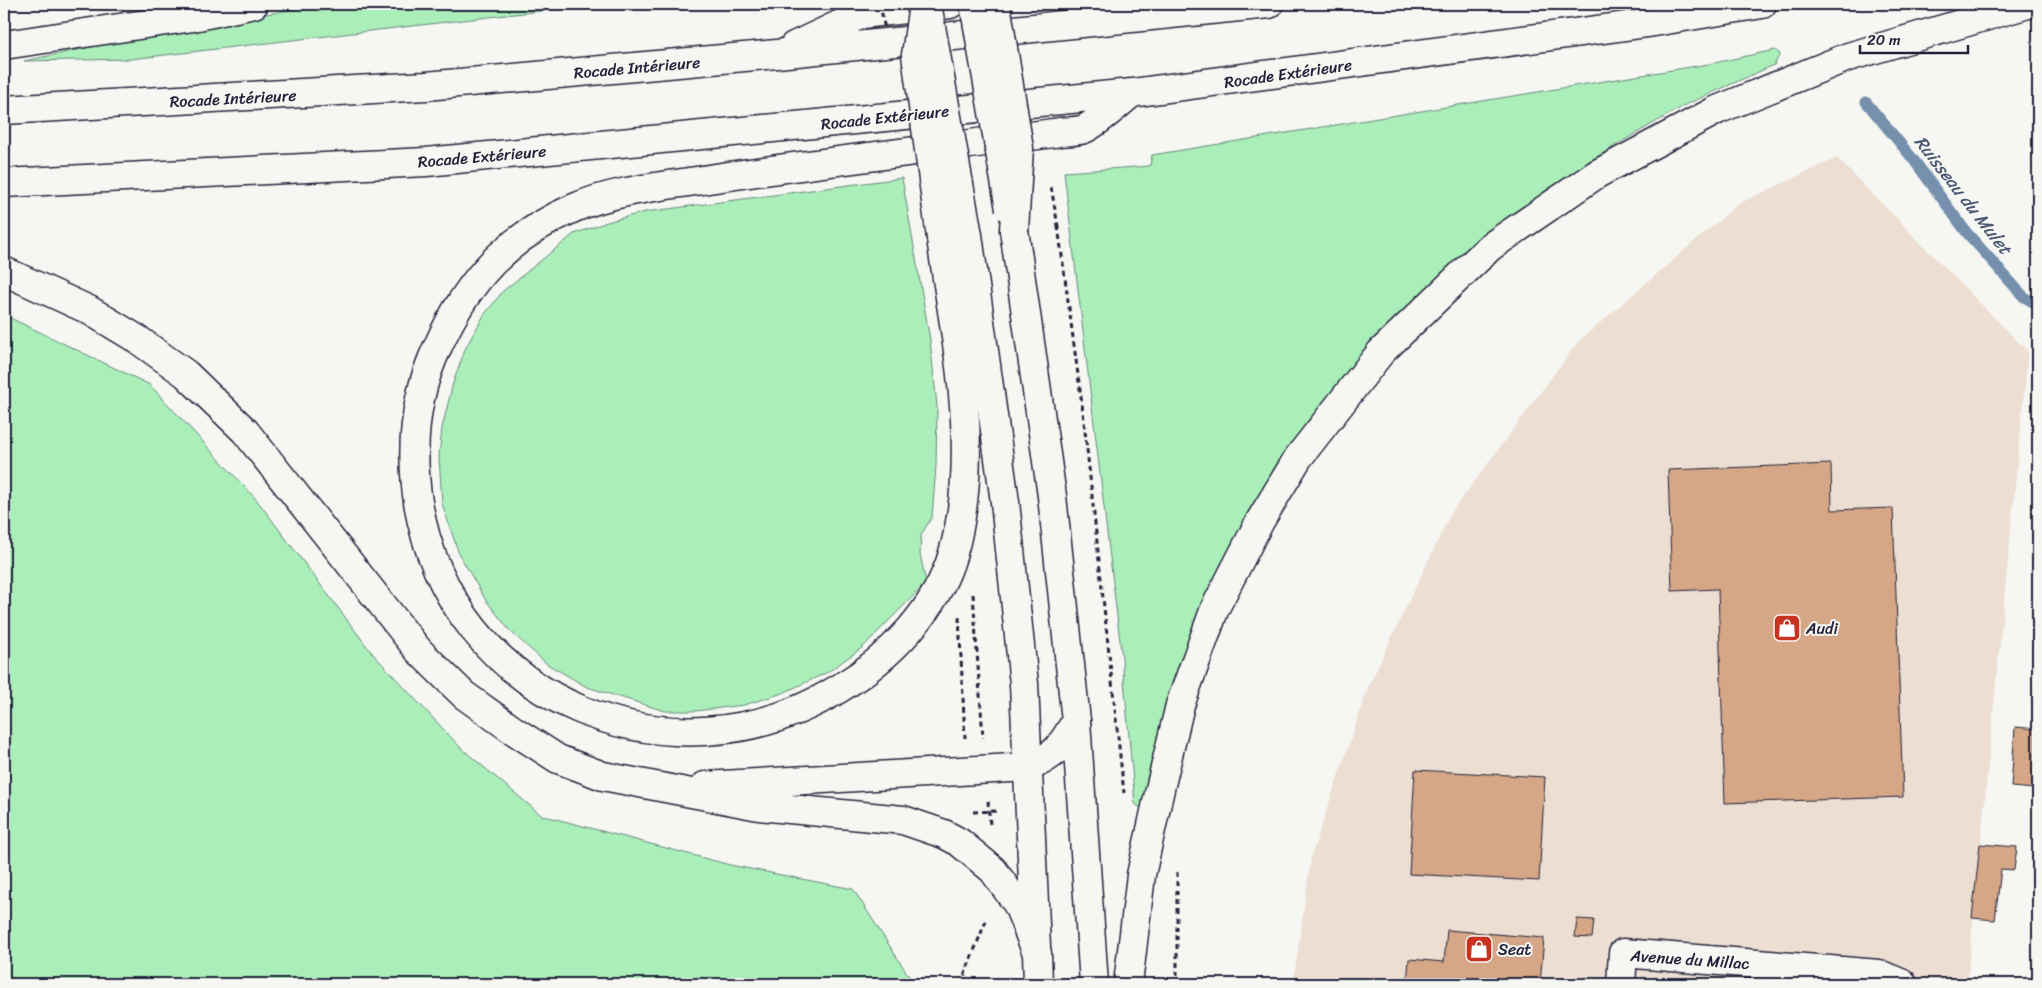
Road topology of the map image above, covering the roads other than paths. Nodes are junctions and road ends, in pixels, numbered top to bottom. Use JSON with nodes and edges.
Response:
{"nodes":[{"id":1,"x":254,"y":4,"type":"edge"},
{"id":2,"x":923,"y":4,"type":"edge"},
{"id":3,"x":927,"y":4,"type":"edge"},
{"id":4,"x":950,"y":4,"type":"edge"},
{"id":5,"x":974,"y":4,"type":"edge"},
{"id":6,"x":996,"y":4,"type":"edge"},
{"id":7,"x":1269,"y":4,"type":"edge"},
{"id":8,"x":1762,"y":4,"type":"edge"},
{"id":9,"x":2028,"y":4,"type":"edge"},
{"id":10,"x":4,"y":45,"type":"edge"},
{"id":11,"x":777,"y":54,"type":"junction"},
{"id":12,"x":1132,"y":93,"type":"junction"},
{"id":13,"x":4,"y":110,"type":"edge"},
{"id":14,"x":4,"y":183,"type":"edge"},
{"id":15,"x":1014,"y":230,"type":"junction"},
{"id":16,"x":4,"y":271,"type":"edge"},
{"id":17,"x":1076,"y":721,"type":"junction"},
{"id":18,"x":1028,"y":767,"type":"junction"},
{"id":19,"x":659,"y":788,"type":"junction"},
{"id":20,"x":1037,"y":953,"type":"junction"},
{"id":21,"x":1038,"y":984,"type":"edge"},
{"id":22,"x":1094,"y":984,"type":"edge"},
{"id":23,"x":1128,"y":984,"type":"edge"},
{"id":24,"x":1621,"y":984,"type":"edge"},
{"id":25,"x":1903,"y":984,"type":"edge"}],
"edges":[{"from":1,"to":10,"type":"main road"},
{"from":2,"to":12,"type":"main road","bridge":true},
{"from":3,"to":18,"type":"main road","bridge":true},
{"from":4,"to":11,"type":"main road"},
{"from":5,"to":15,"type":"main road","bridge":true},
{"from":6,"to":15,"type":"main road","bridge":true},
{"from":7,"to":11,"type":"main road","name":"Rocade Intérieure"},
{"from":8,"to":12,"type":"main road","name":"Rocade Extérieure"},
{"from":9,"to":23,"type":"main road"},
{"from":11,"to":13,"type":"main road","name":"Rocade Intérieure"},
{"from":12,"to":14,"type":"main road","name":"Rocade Extérieure"},
{"from":15,"to":17,"type":"main road"},
{"from":16,"to":19,"type":"main road"},
{"from":17,"to":18,"type":"main road"},
{"from":17,"to":22,"type":"main road"},
{"from":18,"to":19,"type":"main road"},
{"from":18,"to":20,"type":"main road"},
{"from":19,"to":20,"type":"main road"},
{"from":20,"to":21,"type":"main road"},
{"from":24,"to":25,"type":"main road","name":"Avenue du Millac"}]}
